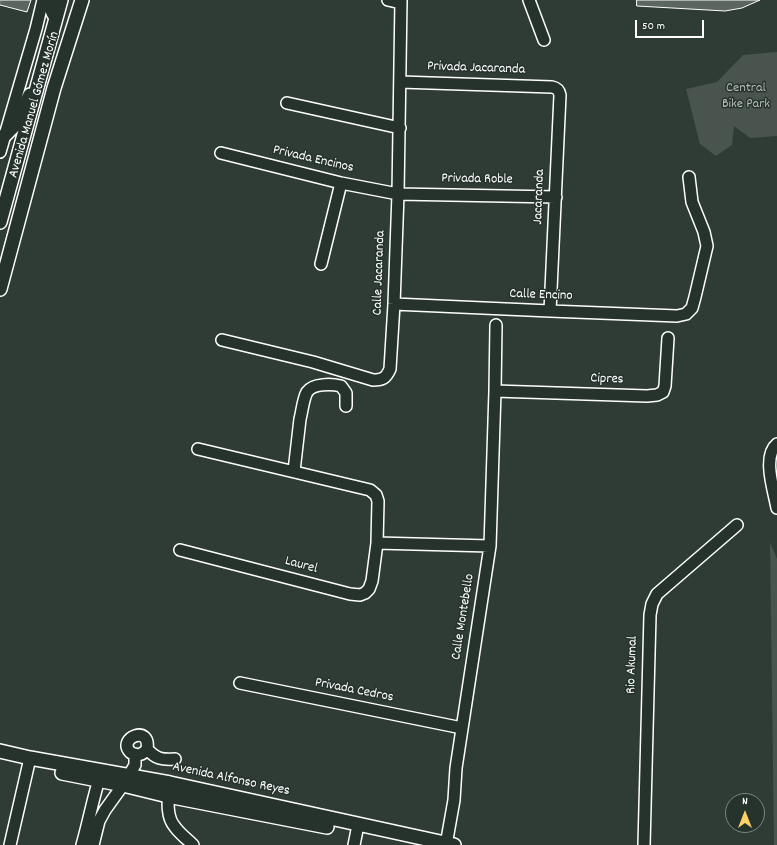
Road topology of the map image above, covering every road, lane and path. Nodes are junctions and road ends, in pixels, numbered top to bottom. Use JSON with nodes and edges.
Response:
{"nodes":[{"id":1,"x":43,"y":0,"type":"edge"},
{"id":2,"x":48,"y":0,"type":"edge"},
{"id":3,"x":61,"y":0,"type":"edge"},
{"id":4,"x":82,"y":0,"type":"edge"},
{"id":5,"x":388,"y":0,"type":"edge"},
{"id":6,"x":529,"y":0,"type":"edge"},
{"id":7,"x":401,"y":2,"type":"edge"},
{"id":8,"x":56,"y":18,"type":"junction"},
{"id":9,"x":544,"y":40,"type":"dead end"},
{"id":10,"x":400,"y":82,"type":"junction"},
{"id":11,"x":552,"y":87,"type":"joint"},
{"id":12,"x":37,"y":89,"type":"junction"},
{"id":13,"x":287,"y":103,"type":"dead end"},
{"id":14,"x":400,"y":128,"type":"junction"},
{"id":15,"x":4,"y":136,"type":"junction"},
{"id":16,"x":0,"y":152,"type":"edge"},
{"id":17,"x":221,"y":153,"type":"dead end"},
{"id":18,"x":689,"y":177,"type":"dead end"},
{"id":19,"x":341,"y":182,"type":"junction"},
{"id":20,"x":398,"y":194,"type":"junction"},
{"id":21,"x":556,"y":197,"type":"junction"},
{"id":22,"x":0,"y":222,"type":"edge"},
{"id":23,"x":321,"y":264,"type":"dead end"},
{"id":24,"x":0,"y":289,"type":"edge"},
{"id":25,"x":394,"y":304,"type":"junction"},
{"id":26,"x":550,"y":312,"type":"junction"},
{"id":27,"x":496,"y":325,"type":"dead end"},
{"id":28,"x":668,"y":338,"type":"dead end"},
{"id":29,"x":222,"y":340,"type":"dead end"},
{"id":30,"x":495,"y":391,"type":"junction"},
{"id":31,"x":346,"y":406,"type":"dead end"},
{"id":32,"x":777,"y":444,"type":"edge"},
{"id":33,"x":198,"y":449,"type":"dead end"},
{"id":34,"x":294,"y":471,"type":"junction"},
{"id":35,"x":777,"y":503,"type":"edge"},
{"id":36,"x":738,"y":525,"type":"dead end"},
{"id":37,"x":377,"y":543,"type":"junction"},
{"id":38,"x":490,"y":546,"type":"junction"},
{"id":39,"x":180,"y":550,"type":"dead end"},
{"id":40,"x":240,"y":683,"type":"dead end"},
{"id":41,"x":462,"y":728,"type":"junction"},
{"id":42,"x":147,"y":749,"type":"junction"},
{"id":43,"x":0,"y":752,"type":"edge"},
{"id":44,"x":135,"y":754,"type":"junction"},
{"id":45,"x":175,"y":759,"type":"dead end"},
{"id":46,"x":0,"y":760,"type":"edge"},
{"id":47,"x":29,"y":762,"type":"junction"},
{"id":48,"x":101,"y":775,"type":"junction"},
{"id":49,"x":126,"y":780,"type":"junction"},
{"id":50,"x":169,"y":789,"type":"junction"},
{"id":51,"x":356,"y":834,"type":"edge"},
{"id":52,"x":449,"y":844,"type":"edge"},
{"id":53,"x":10,"y":845,"type":"edge"},
{"id":54,"x":82,"y":845,"type":"edge"},
{"id":55,"x":93,"y":845,"type":"edge"},
{"id":56,"x":193,"y":845,"type":"edge"},
{"id":57,"x":412,"y":845,"type":"edge"},
{"id":58,"x":644,"y":845,"type":"edge"}],
"edges":[{"from":1,"to":15,"type":"street","name":"Avenida Manuel Gómez Morín"},
{"from":2,"to":8,"type":"main road"},
{"from":3,"to":8,"type":"main road","name":"Avenida Manuel Gómez Morín"},
{"from":4,"to":24,"type":"main road","name":"Avenida Manuel Gómez Morín"},
{"from":5,"to":7,"type":"street"},
{"from":6,"to":9,"type":"street"},
{"from":7,"to":10,"type":"street","name":"Calle Jacaranda"},
{"from":8,"to":12,"type":"main road","name":"Avenida Manuel Gómez Morín"},
{"from":10,"to":11,"type":"street","name":"Privada Jacaranda"},
{"from":10,"to":14,"type":"street","name":"Calle Jacaranda"},
{"from":11,"to":21,"type":"street","name":"Jacaranda"},
{"from":12,"to":15,"type":"main road"},
{"from":12,"to":22,"type":"main road","name":"Avenida Manuel Gómez Morín"},
{"from":13,"to":14,"type":"street"},
{"from":14,"to":20,"type":"street","name":"Calle Jacaranda"},
{"from":15,"to":16,"type":"street","name":"Avenida Manuel Gómez Morín"},
{"from":17,"to":19,"type":"street","name":"Privada Encinos"},
{"from":18,"to":26,"type":"street","name":"Calle Encino"},
{"from":19,"to":20,"type":"street","name":"Privada Encinos"},
{"from":19,"to":23,"type":"street"},
{"from":20,"to":21,"type":"street","name":"Privada Roble"},
{"from":20,"to":25,"type":"street","name":"Calle Jacaranda"},
{"from":21,"to":26,"type":"street","name":"Jacaranda"},
{"from":25,"to":26,"type":"street","name":"Calle Encino"},
{"from":25,"to":29,"type":"street","name":"Calle Jacaranda"},
{"from":27,"to":30,"type":"street","name":"Calle Montebello"},
{"from":28,"to":30,"type":"street","name":"Cipres"},
{"from":30,"to":38,"type":"street","name":"Calle Montebello"},
{"from":31,"to":34,"type":"street"},
{"from":32,"to":35,"type":"street"},
{"from":33,"to":34,"type":"street"},
{"from":34,"to":37,"type":"street"},
{"from":36,"to":58,"type":"street","name":"Rio Akumal"},
{"from":37,"to":38,"type":"street"},
{"from":37,"to":39,"type":"street","name":"Laurel"},
{"from":38,"to":41,"type":"street","name":"Calle Montebello"},
{"from":40,"to":41,"type":"street","name":"Privada Cedros"},
{"from":41,"to":52,"type":"street","name":"Calle Montebello"},
{"from":42,"to":44,"type":"street"},
{"from":42,"to":44,"type":"street"},
{"from":42,"to":45,"type":"street"},
{"from":43,"to":47,"type":"main road","name":"Avenida Alfonso Reyes"},
{"from":44,"to":49,"type":"street"},
{"from":46,"to":47,"type":"main road","name":"Avenida Alfonso Reyes"},
{"from":47,"to":48,"type":"main road","name":"Avenida Alfonso Reyes"},
{"from":47,"to":53,"type":"street"},
{"from":48,"to":49,"type":"main road","name":"Avenida Alfonso Reyes"},
{"from":48,"to":54,"type":"street"},
{"from":49,"to":50,"type":"main road","name":"Avenida Alfonso Reyes"},
{"from":49,"to":55,"type":"street"},
{"from":50,"to":51,"type":"main road","name":"Avenida Alfonso Reyes"},
{"from":50,"to":56,"type":"street"},
{"from":51,"to":52,"type":"main road","name":"Avenida Alfonso Reyes"},
{"from":51,"to":57,"type":"main road","name":"Avenida Alfonso Reyes"}]}
